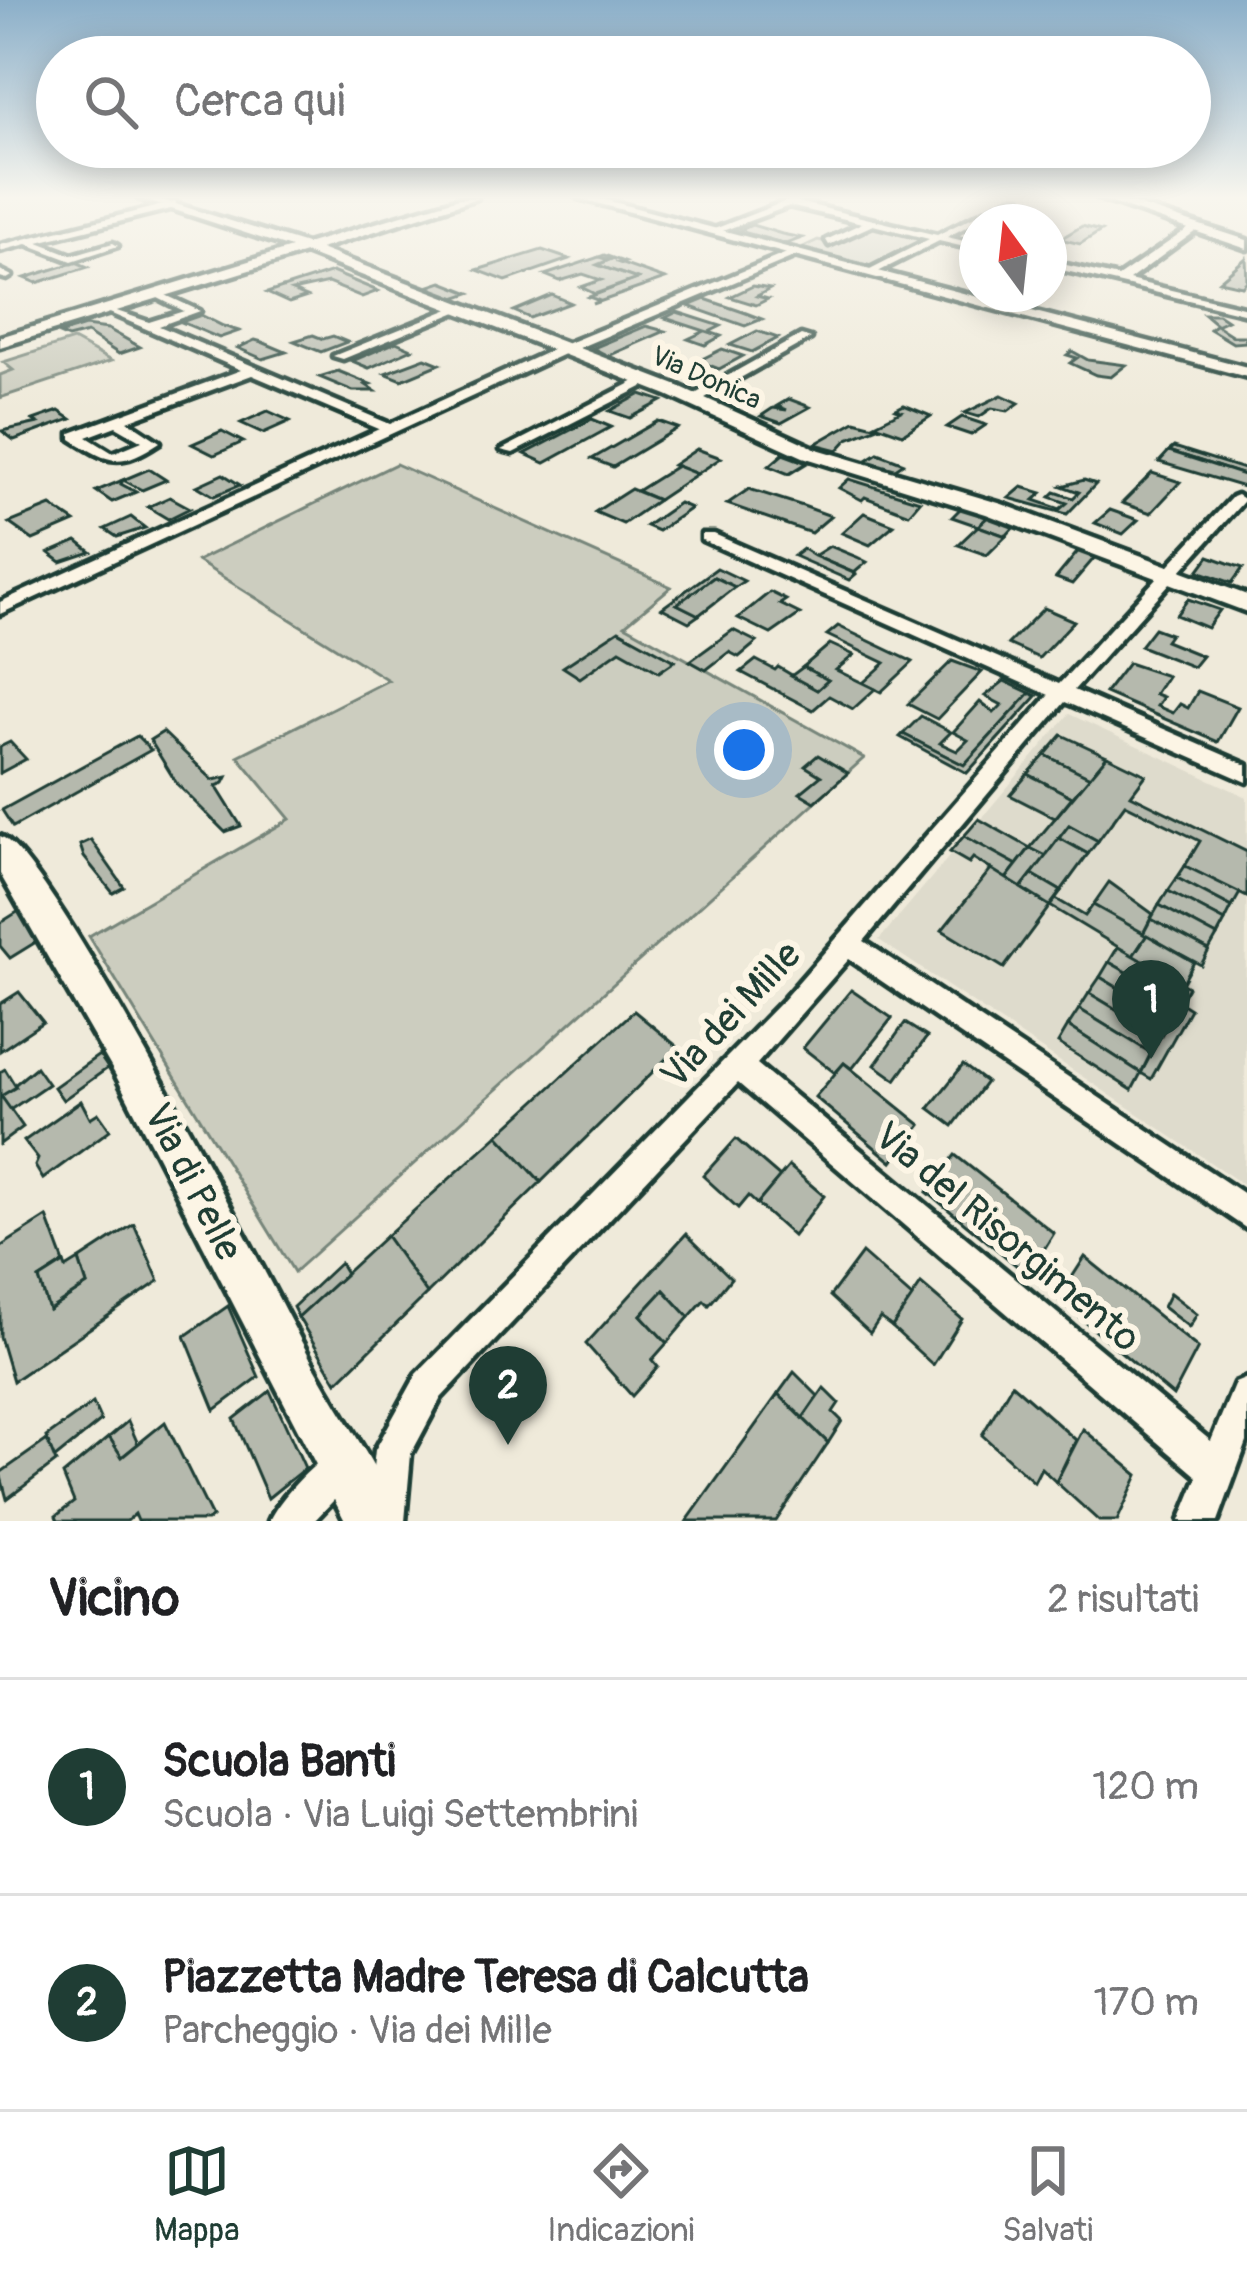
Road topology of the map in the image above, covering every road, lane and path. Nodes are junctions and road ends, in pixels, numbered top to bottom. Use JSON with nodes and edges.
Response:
{"nodes":[{"id":1,"x":237,"y":269,"type":"edge"},
{"id":2,"x":356,"y":269,"type":"edge"},
{"id":3,"x":756,"y":269,"type":"edge"},
{"id":4,"x":855,"y":269,"type":"edge"},
{"id":5,"x":878,"y":269,"type":"edge"},
{"id":6,"x":1071,"y":269,"type":"edge"},
{"id":7,"x":1136,"y":269,"type":"edge"},
{"id":8,"x":870,"y":273,"type":"junction"},
{"id":9,"x":1120,"y":280,"type":"junction"},
{"id":10,"x":155,"y":294,"type":"junction"},
{"id":11,"x":109,"y":309,"type":"junction"},
{"id":12,"x":455,"y":310,"type":"junction"},
{"id":13,"x":1247,"y":310,"type":"edge"},
{"id":14,"x":149,"y":326,"type":"junction"},
{"id":15,"x":805,"y":338,"type":"dead end"},
{"id":16,"x":0,"y":341,"type":"edge"},
{"id":17,"x":560,"y":351,"type":"junction"},
{"id":18,"x":339,"y":356,"type":"dead end"},
{"id":19,"x":252,"y":370,"type":"junction"},
{"id":20,"x":1247,"y":372,"type":"edge"},
{"id":21,"x":645,"y":380,"type":"junction"},
{"id":22,"x":692,"y":399,"type":"junction"},
{"id":23,"x":117,"y":421,"type":"junction"},
{"id":24,"x":392,"y":430,"type":"junction"},
{"id":25,"x":508,"y":450,"type":"dead end"},
{"id":26,"x":1237,"y":500,"type":"dead end"},
{"id":27,"x":708,"y":537,"type":"dead end"},
{"id":28,"x":1169,"y":574,"type":"junction"},
{"id":29,"x":1247,"y":604,"type":"edge"},
{"id":30,"x":0,"y":609,"type":"edge"},
{"id":31,"x":1062,"y":692,"type":"junction"},
{"id":32,"x":1247,"y":774,"type":"edge"},
{"id":33,"x":8,"y":876,"type":"edge"},
{"id":34,"x":848,"y":945,"type":"junction"},
{"id":35,"x":739,"y":1066,"type":"junction"},
{"id":36,"x":1247,"y":1214,"type":"edge"},
{"id":37,"x":1247,"y":1395,"type":"edge"},
{"id":38,"x":341,"y":1466,"type":"junction"},
{"id":39,"x":1220,"y":1472,"type":"junction"},
{"id":40,"x":288,"y":1521,"type":"edge"},
{"id":41,"x":374,"y":1521,"type":"edge"},
{"id":42,"x":386,"y":1521,"type":"edge"},
{"id":43,"x":1199,"y":1521,"type":"edge"}],
"edges":[{"from":1,"to":10,"type":"main road"},
{"from":2,"to":12,"type":"main road","name":"Via Donica"},
{"from":3,"to":17,"type":"street"},
{"from":4,"to":8,"type":"main road"},
{"from":5,"to":8,"type":"street"},
{"from":6,"to":9,"type":"street"},
{"from":7,"to":9,"type":"street"},
{"from":8,"to":20,"type":"main road"},
{"from":9,"to":13,"type":"street"},
{"from":10,"to":11,"type":"main road"},
{"from":10,"to":14,"type":"street"},
{"from":11,"to":14,"type":"street"},
{"from":11,"to":16,"type":"main road"},
{"from":12,"to":17,"type":"main road","name":"Via Donica"},
{"from":12,"to":18,"type":"street"},
{"from":14,"to":19,"type":"street"},
{"from":15,"to":22,"type":"street"},
{"from":17,"to":21,"type":"main road","name":"Via Donica"},
{"from":17,"to":24,"type":"street"},
{"from":19,"to":23,"type":"street"},
{"from":19,"to":24,"type":"street"},
{"from":21,"to":22,"type":"main road","name":"Via Donica"},
{"from":21,"to":25,"type":"street"},
{"from":22,"to":28,"type":"main road","name":"Via Donica"},
{"from":23,"to":23,"type":"street"},
{"from":24,"to":30,"type":"street"},
{"from":26,"to":28,"type":"street","name":"Via dei Mille"},
{"from":27,"to":31,"type":"street"},
{"from":28,"to":29,"type":"main road","name":"Via Donica"},
{"from":28,"to":31,"type":"street","name":"Via dei Mille"},
{"from":31,"to":32,"type":"street"},
{"from":31,"to":34,"type":"street","name":"Via dei Mille"},
{"from":33,"to":38,"type":"main road","name":"Via di Pelle"},
{"from":34,"to":35,"type":"street","name":"Via dei Mille"},
{"from":34,"to":36,"type":"street"},
{"from":35,"to":39,"type":"street","name":"Via del Risorgimento"},
{"from":35,"to":42,"type":"street","name":"Via dei Mille"},
{"from":37,"to":39,"type":"street"},
{"from":38,"to":40,"type":"street"},
{"from":38,"to":41,"type":"main road","name":"Via di Pelle"},
{"from":39,"to":43,"type":"street"}]}
